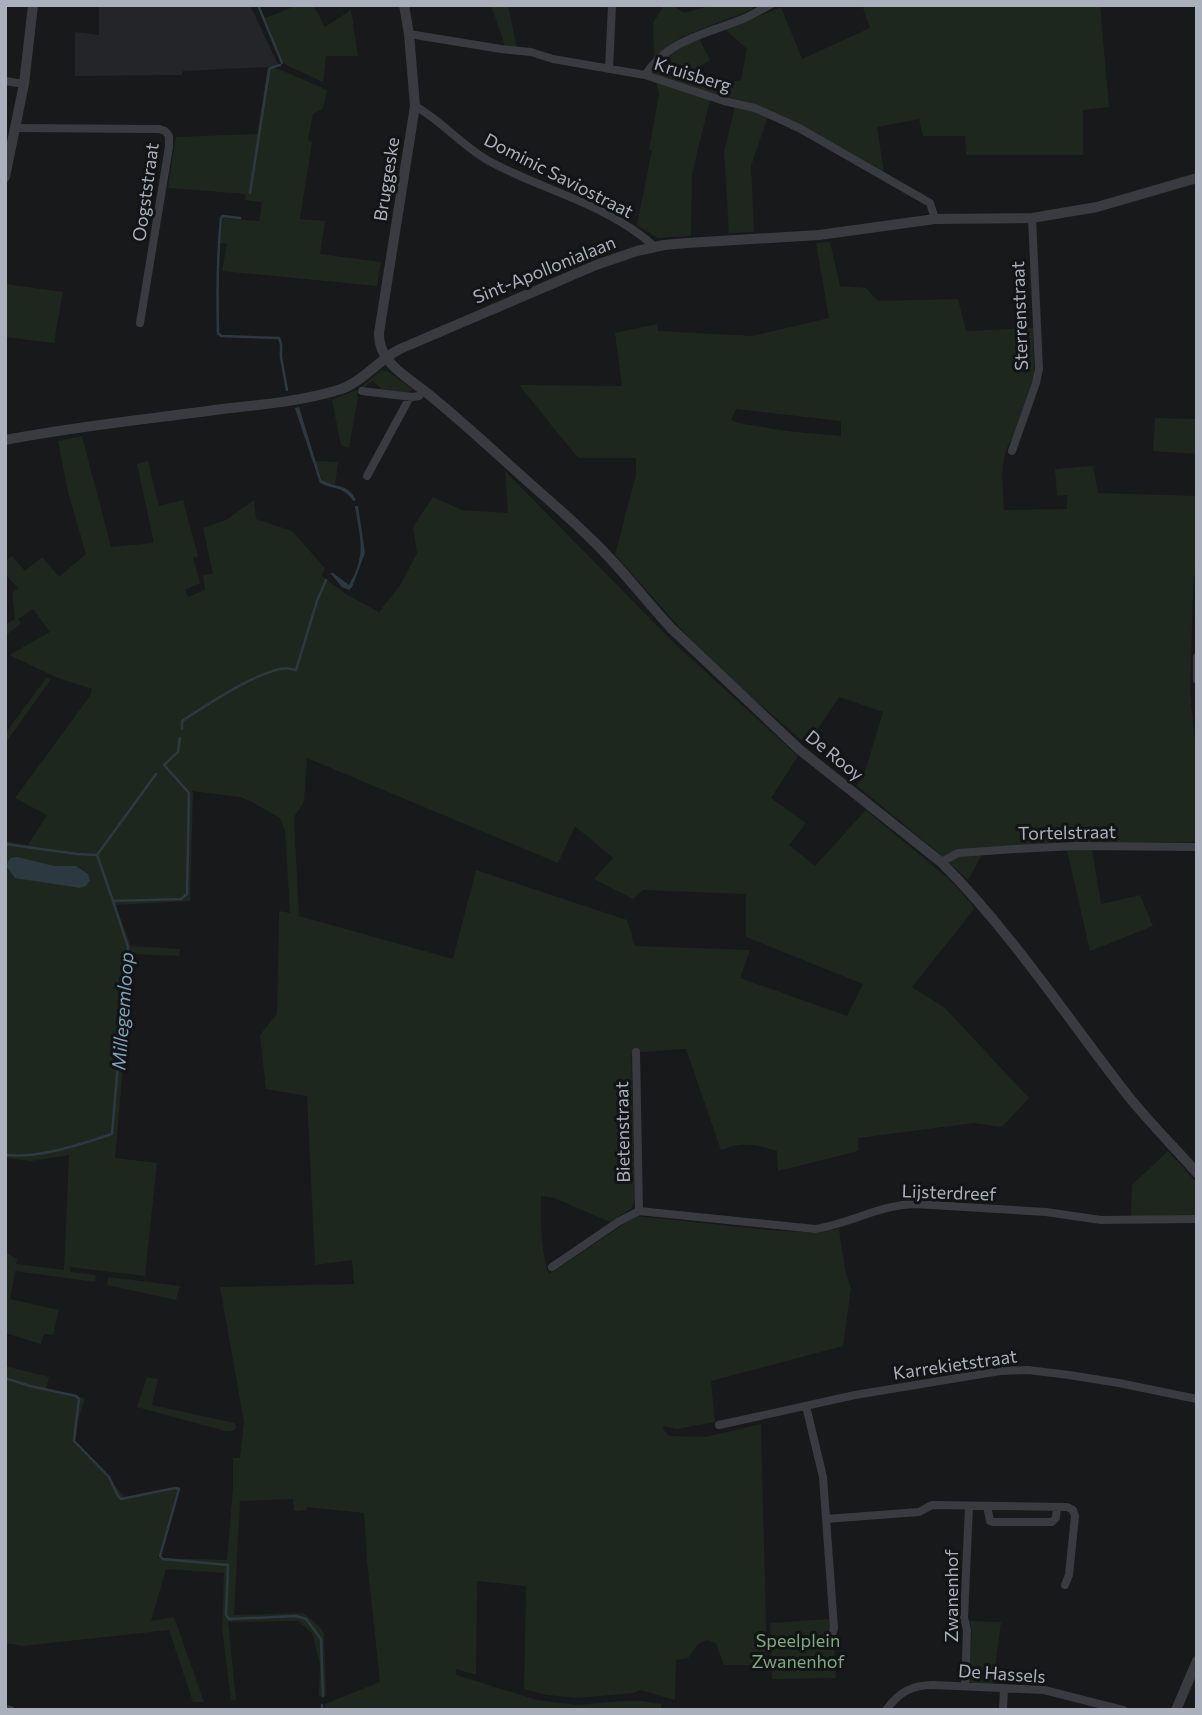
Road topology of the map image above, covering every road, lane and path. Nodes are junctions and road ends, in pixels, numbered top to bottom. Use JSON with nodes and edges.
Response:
{"nodes":[{"id":1,"x":33,"y":5,"type":"edge"},
{"id":2,"x":404,"y":5,"type":"edge"},
{"id":3,"x":612,"y":5,"type":"edge"},
{"id":4,"x":771,"y":5,"type":"edge"},
{"id":5,"x":410,"y":34,"type":"junction"},
{"id":6,"x":609,"y":69,"type":"junction"},
{"id":7,"x":645,"y":75,"type":"junction"},
{"id":8,"x":5,"y":81,"type":"edge"},
{"id":9,"x":24,"y":84,"type":"junction"},
{"id":10,"x":415,"y":106,"type":"junction"},
{"id":11,"x":16,"y":128,"type":"junction"},
{"id":12,"x":5,"y":177,"type":"edge"},
{"id":13,"x":1197,"y":178,"type":"edge"},
{"id":14,"x":1031,"y":218,"type":"junction"},
{"id":15,"x":935,"y":219,"type":"junction"},
{"id":16,"x":655,"y":247,"type":"junction"},
{"id":17,"x":140,"y":323,"type":"dead end"},
{"id":18,"x":386,"y":356,"type":"junction"},
{"id":19,"x":424,"y":390,"type":"junction"},
{"id":20,"x":362,"y":391,"type":"dead end"},
{"id":21,"x":410,"y":397,"type":"junction"},
{"id":22,"x":5,"y":440,"type":"edge"},
{"id":23,"x":1012,"y":451,"type":"dead end"},
{"id":24,"x":367,"y":476,"type":"dead end"},
{"id":25,"x":1197,"y":657,"type":"edge"},
{"id":26,"x":1197,"y":680,"type":"edge"},
{"id":27,"x":1197,"y":847,"type":"edge"},
{"id":28,"x":941,"y":862,"type":"junction"},
{"id":29,"x":636,"y":1052,"type":"dead end"},
{"id":30,"x":1197,"y":1173,"type":"edge"},
{"id":31,"x":639,"y":1211,"type":"junction"},
{"id":32,"x":1197,"y":1219,"type":"edge"},
{"id":33,"x":552,"y":1267,"type":"dead end"},
{"id":34,"x":1197,"y":1399,"type":"edge"},
{"id":35,"x":806,"y":1406,"type":"junction"},
{"id":36,"x":719,"y":1425,"type":"dead end"},
{"id":37,"x":969,"y":1506,"type":"junction"},
{"id":38,"x":987,"y":1506,"type":"junction"},
{"id":39,"x":1057,"y":1507,"type":"junction"},
{"id":40,"x":826,"y":1519,"type":"junction"},
{"id":41,"x":1065,"y":1585,"type":"dead end"},
{"id":42,"x":831,"y":1638,"type":"dead end"},
{"id":43,"x":1197,"y":1661,"type":"edge"},
{"id":44,"x":965,"y":1686,"type":"junction"},
{"id":45,"x":1004,"y":1689,"type":"junction"},
{"id":46,"x":886,"y":1710,"type":"edge"},
{"id":47,"x":1003,"y":1710,"type":"edge"},
{"id":48,"x":1123,"y":1710,"type":"edge"},
{"id":49,"x":1176,"y":1710,"type":"edge"}],
"edges":[{"from":1,"to":9,"type":"street"},
{"from":2,"to":5,"type":"street","name":"Bruggeske"},
{"from":3,"to":6,"type":"street"},
{"from":4,"to":7,"type":"street"},
{"from":5,"to":6,"type":"street","name":"Kruisberg"},
{"from":5,"to":10,"type":"street","name":"Bruggeske"},
{"from":6,"to":7,"type":"street","name":"Kruisberg"},
{"from":7,"to":15,"type":"street","name":"Kruisberg"},
{"from":8,"to":9,"type":"street"},
{"from":9,"to":11,"type":"street"},
{"from":10,"to":16,"type":"street","name":"Dominic Saviostraat"},
{"from":10,"to":18,"type":"street","name":"Bruggeske"},
{"from":11,"to":12,"type":"street"},
{"from":11,"to":17,"type":"street","name":"Oogststraat"},
{"from":13,"to":14,"type":"street","name":"Sint-Apollonialaan"},
{"from":14,"to":15,"type":"street","name":"Sint-Apollonialaan"},
{"from":14,"to":23,"type":"street","name":"Sterrenstraat"},
{"from":15,"to":16,"type":"street","name":"Sint-Apollonialaan"},
{"from":16,"to":18,"type":"street","name":"Sint-Apollonialaan"},
{"from":18,"to":19,"type":"street","name":"De Rooy"},
{"from":18,"to":22,"type":"street","name":"Sint-Apollonialaan"},
{"from":19,"to":21,"type":"street"},
{"from":19,"to":28,"type":"street","name":"De Rooy"},
{"from":20,"to":21,"type":"street"},
{"from":21,"to":24,"type":"street"},
{"from":25,"to":26,"type":"street"},
{"from":27,"to":28,"type":"street","name":"Tortelstraat"},
{"from":28,"to":30,"type":"street","name":"De Rooy"},
{"from":29,"to":31,"type":"street","name":"Bietenstraat"},
{"from":31,"to":32,"type":"street","name":"Lijsterdreef"},
{"from":31,"to":33,"type":"street"},
{"from":34,"to":35,"type":"street","name":"Karrekietstraat"},
{"from":35,"to":36,"type":"street","name":"Karrekietstraat"},
{"from":35,"to":40,"type":"street"},
{"from":37,"to":38,"type":"street"},
{"from":37,"to":40,"type":"street"},
{"from":37,"to":44,"type":"street","name":"Zwanenhof"},
{"from":38,"to":39,"type":"street"},
{"from":38,"to":39,"type":"street"},
{"from":39,"to":41,"type":"street"},
{"from":40,"to":42,"type":"street"},
{"from":43,"to":49,"type":"street"},
{"from":44,"to":45,"type":"street","name":"De Hassels"},
{"from":44,"to":46,"type":"street","name":"De Hassels"},
{"from":45,"to":47,"type":"street"},
{"from":45,"to":48,"type":"street","name":"De Hassels"}]}
